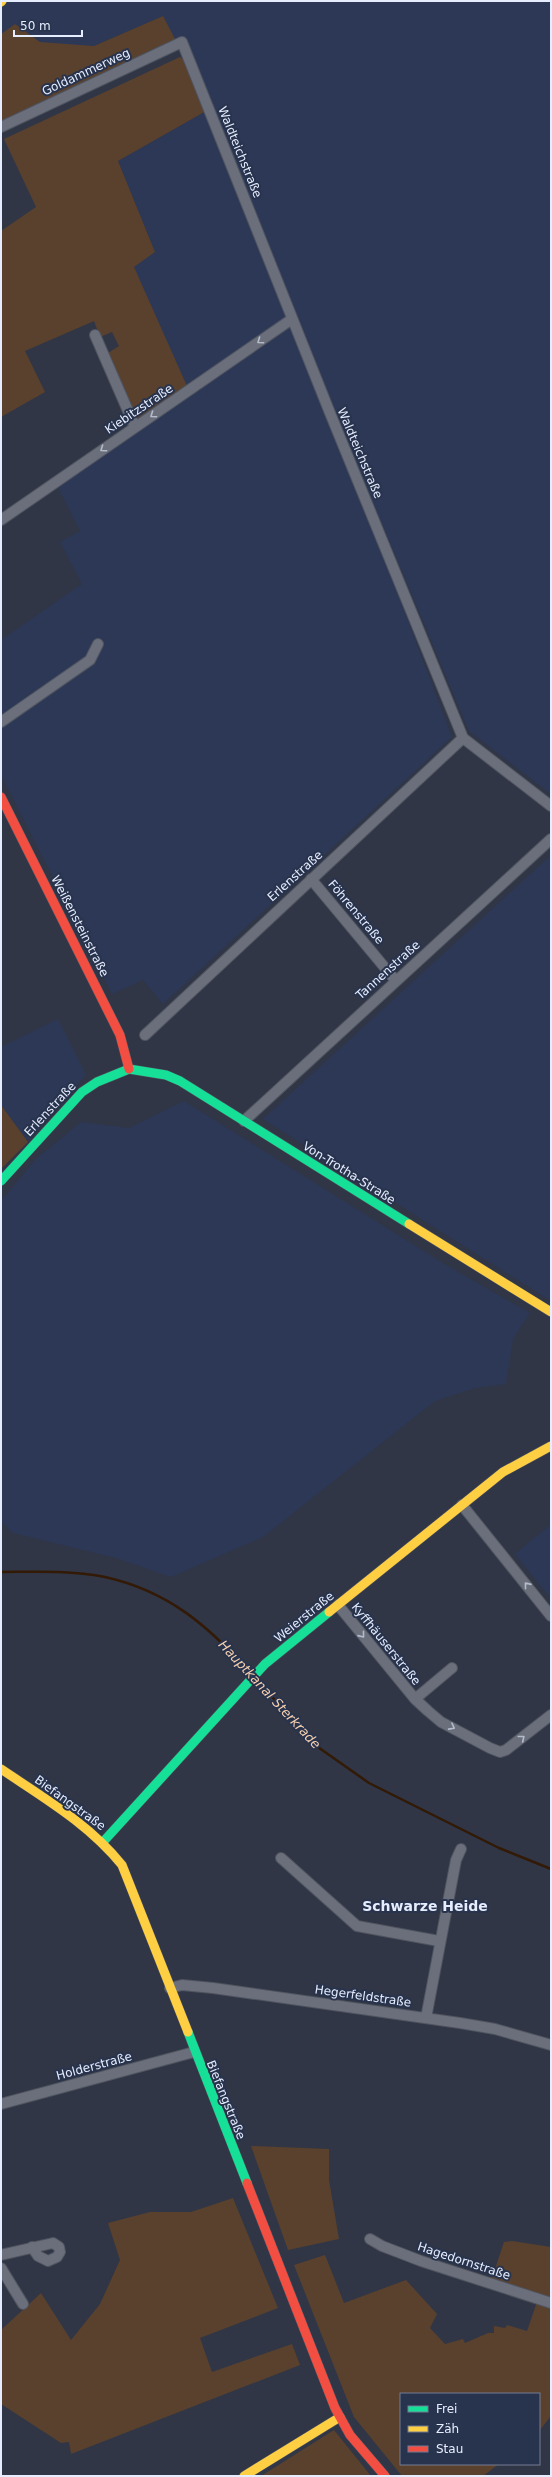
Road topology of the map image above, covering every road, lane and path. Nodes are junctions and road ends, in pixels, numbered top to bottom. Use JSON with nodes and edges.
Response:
{"nodes":[{"id":1,"x":182,"y":42,"type":"joint"},
{"id":2,"x":1,"y":126,"type":"edge"},
{"id":3,"x":292,"y":319,"type":"junction"},
{"id":4,"x":94,"y":335,"type":"dead end"},
{"id":5,"x":135,"y":427,"type":"junction"},
{"id":6,"x":1,"y":520,"type":"edge"},
{"id":7,"x":98,"y":644,"type":"dead end"},
{"id":8,"x":1,"y":722,"type":"edge"},
{"id":9,"x":463,"y":738,"type":"junction"},
{"id":10,"x":1,"y":797,"type":"edge"},
{"id":11,"x":551,"y":806,"type":"edge"},
{"id":12,"x":551,"y":839,"type":"edge"},
{"id":13,"x":311,"y":878,"type":"junction"},
{"id":14,"x":396,"y":981,"type":"junction"},
{"id":15,"x":145,"y":1035,"type":"dead end"},
{"id":16,"x":129,"y":1069,"type":"junction"},
{"id":17,"x":244,"y":1121,"type":"junction"},
{"id":18,"x":1,"y":1181,"type":"edge"},
{"id":19,"x":551,"y":1312,"type":"edge"},
{"id":20,"x":551,"y":1446,"type":"edge"},
{"id":21,"x":462,"y":1505,"type":"junction"},
{"id":22,"x":338,"y":1605,"type":"junction"},
{"id":23,"x":551,"y":1616,"type":"edge"},
{"id":24,"x":452,"y":1668,"type":"dead end"},
{"id":25,"x":415,"y":1699,"type":"junction"},
{"id":26,"x":551,"y":1715,"type":"edge"},
{"id":27,"x":1,"y":1769,"type":"edge"},
{"id":28,"x":102,"y":1842,"type":"junction"},
{"id":29,"x":461,"y":1849,"type":"dead end"},
{"id":30,"x":282,"y":1858,"type":"dead end"},
{"id":31,"x":439,"y":1941,"type":"junction"},
{"id":32,"x":170,"y":1988,"type":"junction"},
{"id":33,"x":426,"y":2018,"type":"junction"},
{"id":34,"x":551,"y":2045,"type":"edge"},
{"id":35,"x":194,"y":2052,"type":"junction"},
{"id":36,"x":1,"y":2104,"type":"edge"},
{"id":37,"x":370,"y":2239,"type":"dead end"},
{"id":38,"x":32,"y":2247,"type":"dead end"},
{"id":39,"x":1,"y":2255,"type":"edge"},
{"id":40,"x":1,"y":2268,"type":"edge"},
{"id":41,"x":551,"y":2303,"type":"edge"},
{"id":42,"x":23,"y":2304,"type":"dead end"},
{"id":43,"x":340,"y":2417,"type":"junction"},
{"id":44,"x":244,"y":2476,"type":"edge"},
{"id":45,"x":385,"y":2476,"type":"edge"}],
"edges":[{"from":1,"to":2,"type":"street","name":"Goldammerweg"},
{"from":1,"to":3,"type":"street","name":"Waldteichstraße"},
{"from":3,"to":5,"type":"street","name":"Kiebitzstraße","one_way":true},
{"from":3,"to":9,"type":"street","name":"Waldteichstraße"},
{"from":4,"to":5,"type":"street"},
{"from":5,"to":6,"type":"street","name":"Kiebitzstraße","one_way":true},
{"from":7,"to":8,"type":"street"},
{"from":9,"to":11,"type":"street"},
{"from":9,"to":13,"type":"street","name":"Erlenstraße"},
{"from":10,"to":16,"type":"main road","name":"Weißensteinstraße"},
{"from":12,"to":14,"type":"street","name":"Tannenstraße"},
{"from":13,"to":14,"type":"street","name":"Föhrenstraße"},
{"from":13,"to":15,"type":"street","name":"Erlenstraße"},
{"from":14,"to":17,"type":"street","name":"Tannenstraße"},
{"from":16,"to":17,"type":"main road","name":"Von-Trotha-Straße"},
{"from":16,"to":18,"type":"main road","name":"Erlenstraße"},
{"from":17,"to":19,"type":"main road","name":"Von-Trotha-Straße"},
{"from":20,"to":21,"type":"main road","name":"Weierstraße"},
{"from":21,"to":22,"type":"main road","name":"Weierstraße"},
{"from":23,"to":21,"type":"street","one_way":true},
{"from":22,"to":25,"type":"street","name":"Kyffhäuserstraße","one_way":true},
{"from":22,"to":28,"type":"main road","name":"Weierstraße"},
{"from":24,"to":25,"type":"street","name":"Kyffhäuserstraße"},
{"from":25,"to":26,"type":"street","name":"Kyffhäuserstraße","one_way":true},
{"from":27,"to":28,"type":"main road","name":"Biefangstraße"},
{"from":28,"to":32,"type":"main road","name":"Biefangstraße"},
{"from":29,"to":31,"type":"street"},
{"from":30,"to":31,"type":"street"},
{"from":31,"to":33,"type":"street"},
{"from":32,"to":33,"type":"street","name":"Hegerfeldstraße"},
{"from":32,"to":35,"type":"main road","name":"Biefangstraße"},
{"from":33,"to":34,"type":"street","name":"Hegerfeldstraße"},
{"from":35,"to":36,"type":"street","name":"Holderstraße"},
{"from":35,"to":43,"type":"main road","name":"Biefangstraße"},
{"from":37,"to":41,"type":"street","name":"Hagedornstraße"},
{"from":38,"to":39,"type":"street"},
{"from":40,"to":42,"type":"street"},
{"from":43,"to":44,"type":"main road"},
{"from":43,"to":45,"type":"main road","name":"Biefangstraße"}]}
